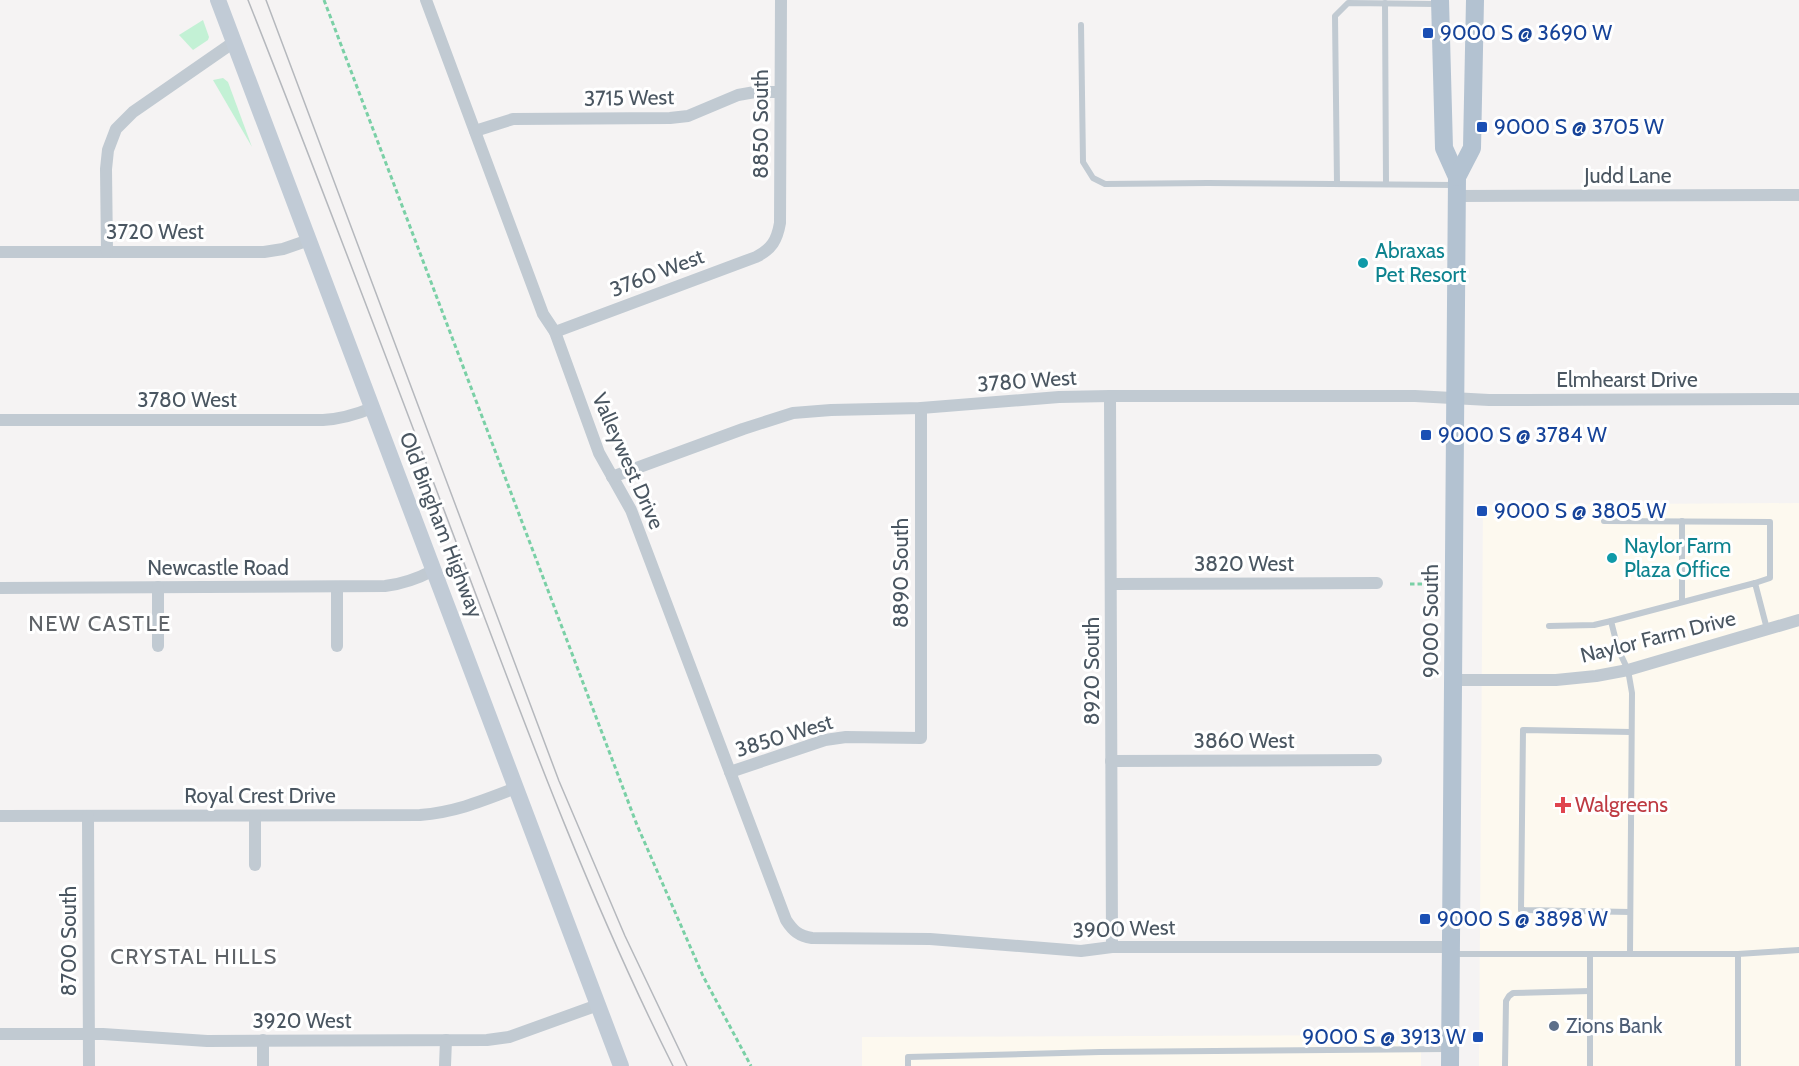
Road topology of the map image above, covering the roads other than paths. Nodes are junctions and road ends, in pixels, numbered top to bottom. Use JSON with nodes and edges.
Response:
{"nodes":[{"id":1,"x":218,"y":0,"type":"edge"},
{"id":2,"x":426,"y":0,"type":"edge"},
{"id":3,"x":781,"y":0,"type":"edge"},
{"id":4,"x":1475,"y":0,"type":"edge"},
{"id":5,"x":1440,"y":2,"type":"edge"},
{"id":6,"x":1385,"y":3,"type":"junction"},
{"id":7,"x":1081,"y":25,"type":"dead end"},
{"id":8,"x":234,"y":42,"type":"junction"},
{"id":9,"x":780,"y":92,"type":"junction"},
{"id":10,"x":475,"y":130,"type":"junction"},
{"id":11,"x":1337,"y":184,"type":"junction"},
{"id":12,"x":1386,"y":184,"type":"junction"},
{"id":13,"x":1457,"y":186,"type":"junction"},
{"id":14,"x":1799,"y":195,"type":"edge"},
{"id":15,"x":309,"y":240,"type":"junction"},
{"id":16,"x":771,"y":247,"type":"joint"},
{"id":17,"x":0,"y":252,"type":"edge"},
{"id":18,"x":107,"y":252,"type":"junction"},
{"id":19,"x":555,"y":332,"type":"junction"},
{"id":20,"x":1110,"y":396,"type":"junction"},
{"id":21,"x":1456,"y":398,"type":"junction"},
{"id":22,"x":1799,"y":399,"type":"edge"},
{"id":23,"x":372,"y":408,"type":"junction"},
{"id":24,"x":921,"y":408,"type":"junction"},
{"id":25,"x":0,"y":420,"type":"edge"},
{"id":26,"x":612,"y":477,"type":"junction"},
{"id":27,"x":1604,"y":521,"type":"dead end"},
{"id":28,"x":1682,"y":521,"type":"junction"},
{"id":29,"x":434,"y":570,"type":"junction"},
{"id":30,"x":1377,"y":583,"type":"dead end"},
{"id":31,"x":1755,"y":583,"type":"junction"},
{"id":32,"x":1111,"y":584,"type":"junction"},
{"id":33,"x":158,"y":587,"type":"junction"},
{"id":34,"x":337,"y":587,"type":"junction"},
{"id":35,"x":0,"y":588,"type":"edge"},
{"id":36,"x":1682,"y":602,"type":"junction"},
{"id":37,"x":1799,"y":620,"type":"edge"},
{"id":38,"x":1611,"y":621,"type":"junction"},
{"id":39,"x":1549,"y":626,"type":"dead end"},
{"id":40,"x":1768,"y":630,"type":"junction"},
{"id":41,"x":158,"y":646,"type":"dead end"},
{"id":42,"x":337,"y":646,"type":"dead end"},
{"id":43,"x":1628,"y":670,"type":"junction"},
{"id":44,"x":1453,"y":680,"type":"junction"},
{"id":45,"x":1631,"y":732,"type":"junction"},
{"id":46,"x":921,"y":738,"type":"joint"},
{"id":47,"x":1376,"y":760,"type":"dead end"},
{"id":48,"x":1111,"y":761,"type":"junction"},
{"id":49,"x":730,"y":772,"type":"junction"},
{"id":50,"x":516,"y":788,"type":"junction"},
{"id":51,"x":0,"y":816,"type":"edge"},
{"id":52,"x":88,"y":816,"type":"junction"},
{"id":53,"x":255,"y":816,"type":"junction"},
{"id":54,"x":255,"y":865,"type":"dead end"},
{"id":55,"x":1630,"y":912,"type":"junction"},
{"id":56,"x":799,"y":935,"type":"joint"},
{"id":57,"x":1112,"y":947,"type":"junction"},
{"id":58,"x":1451,"y":950,"type":"junction"},
{"id":59,"x":1799,"y":950,"type":"edge"},
{"id":60,"x":1590,"y":954,"type":"junction"},
{"id":61,"x":1630,"y":954,"type":"junction"},
{"id":62,"x":1738,"y":954,"type":"junction"},
{"id":63,"x":1590,"y":991,"type":"junction"},
{"id":64,"x":598,"y":1005,"type":"junction"},
{"id":65,"x":0,"y":1034,"type":"edge"},
{"id":66,"x":89,"y":1034,"type":"junction"},
{"id":67,"x":263,"y":1040,"type":"junction"},
{"id":68,"x":446,"y":1040,"type":"junction"},
{"id":69,"x":1450,"y":1058,"type":"edge"},
{"id":70,"x":89,"y":1066,"type":"edge"},
{"id":71,"x":263,"y":1066,"type":"edge"},
{"id":72,"x":445,"y":1066,"type":"edge"},
{"id":73,"x":621,"y":1066,"type":"edge"},
{"id":74,"x":908,"y":1066,"type":"edge"},
{"id":75,"x":1505,"y":1066,"type":"edge"},
{"id":76,"x":1590,"y":1066,"type":"edge"},
{"id":77,"x":1738,"y":1066,"type":"edge"}],
"edges":[{"from":1,"to":8,"type":"street","name":"Old Bingham Highway"},
{"from":2,"to":10,"type":"street","name":"Valleywest Drive"},
{"from":3,"to":9,"type":"street","name":"8850 South"},
{"from":4,"to":13,"type":"main road","name":"9000 South"},
{"from":5,"to":6,"type":"lane"},
{"from":5,"to":13,"type":"main road","name":"9000 South"},
{"from":6,"to":11,"type":"lane"},
{"from":6,"to":12,"type":"lane"},
{"from":7,"to":11,"type":"lane"},
{"from":8,"to":15,"type":"street","name":"Old Bingham Highway"},
{"from":8,"to":18,"type":"street"},
{"from":9,"to":10,"type":"street","name":"3715 West"},
{"from":9,"to":16,"type":"street","name":"8850 South"},
{"from":10,"to":19,"type":"street","name":"Valleywest Drive"},
{"from":11,"to":12,"type":"lane"},
{"from":12,"to":13,"type":"lane"},
{"from":13,"to":14,"type":"street","name":"Judd Lane"},
{"from":13,"to":21,"type":"main road","name":"9000 South"},
{"from":15,"to":18,"type":"street","name":"3720 West"},
{"from":15,"to":23,"type":"street","name":"Old Bingham Highway"},
{"from":16,"to":19,"type":"street","name":"3760 West"},
{"from":17,"to":18,"type":"street","name":"3720 West"},
{"from":19,"to":26,"type":"street","name":"Valleywest Drive"},
{"from":20,"to":21,"type":"street","name":"3780 West"},
{"from":20,"to":24,"type":"street","name":"3780 West"},
{"from":20,"to":32,"type":"street","name":"8920 South"},
{"from":21,"to":22,"type":"street","name":"Elmhearst Drive"},
{"from":21,"to":44,"type":"main road","name":"9000 South"},
{"from":23,"to":25,"type":"street","name":"3780 West"},
{"from":23,"to":29,"type":"street","name":"Old Bingham Highway"},
{"from":24,"to":26,"type":"street","name":"3780 West"},
{"from":24,"to":46,"type":"street","name":"8890 South"},
{"from":26,"to":49,"type":"street","name":"Valleywest Drive"},
{"from":27,"to":28,"type":"lane"},
{"from":28,"to":31,"type":"lane"},
{"from":28,"to":36,"type":"lane"},
{"from":29,"to":34,"type":"street","name":"Newcastle Road"},
{"from":29,"to":50,"type":"street","name":"Old Bingham Highway"},
{"from":30,"to":32,"type":"street","name":"3820 West"},
{"from":31,"to":36,"type":"lane"},
{"from":31,"to":40,"type":"lane"},
{"from":32,"to":48,"type":"street","name":"8920 South"},
{"from":33,"to":34,"type":"street","name":"Newcastle Road"},
{"from":33,"to":35,"type":"street","name":"Newcastle Road"},
{"from":33,"to":41,"type":"street"},
{"from":34,"to":42,"type":"street"},
{"from":36,"to":38,"type":"lane"},
{"from":37,"to":40,"type":"street","name":"Naylor Farm Drive"},
{"from":38,"to":39,"type":"lane"},
{"from":38,"to":43,"type":"lane"},
{"from":40,"to":43,"type":"street","name":"Naylor Farm Drive"},
{"from":43,"to":44,"type":"street","name":"Naylor Farm Drive"},
{"from":43,"to":45,"type":"lane"},
{"from":44,"to":58,"type":"main road","name":"9000 South"},
{"from":45,"to":55,"type":"lane"},
{"from":45,"to":55,"type":"lane"},
{"from":46,"to":49,"type":"street","name":"3850 West"},
{"from":47,"to":48,"type":"street","name":"3860 West"},
{"from":48,"to":57,"type":"street","name":"8920 South"},
{"from":49,"to":56,"type":"street","name":"Valleywest Drive"},
{"from":50,"to":53,"type":"street","name":"Royal Crest Drive"},
{"from":50,"to":64,"type":"street","name":"Old Bingham Highway"},
{"from":51,"to":52,"type":"street","name":"Royal Crest Drive"},
{"from":52,"to":53,"type":"street","name":"Royal Crest Drive"},
{"from":52,"to":66,"type":"street","name":"8700 South"},
{"from":53,"to":54,"type":"street"},
{"from":55,"to":61,"type":"lane"},
{"from":56,"to":57,"type":"street","name":"3900 West"},
{"from":57,"to":58,"type":"street","name":"3900 West"},
{"from":58,"to":60,"type":"lane"},
{"from":58,"to":69,"type":"main road","name":"9000 South"},
{"from":59,"to":62,"type":"lane"},
{"from":60,"to":61,"type":"lane"},
{"from":60,"to":63,"type":"lane"},
{"from":61,"to":62,"type":"lane"},
{"from":62,"to":77,"type":"lane"},
{"from":63,"to":75,"type":"lane"},
{"from":63,"to":76,"type":"lane"},
{"from":64,"to":68,"type":"street","name":"3920 West"},
{"from":64,"to":73,"type":"street","name":"Old Bingham Highway"},
{"from":65,"to":66,"type":"street","name":"3920 West"},
{"from":66,"to":67,"type":"street","name":"3920 West"},
{"from":66,"to":70,"type":"street","name":"8700 South"},
{"from":67,"to":68,"type":"street","name":"3920 West"},
{"from":67,"to":71,"type":"street"},
{"from":68,"to":72,"type":"street"},
{"from":69,"to":74,"type":"lane"}]}
